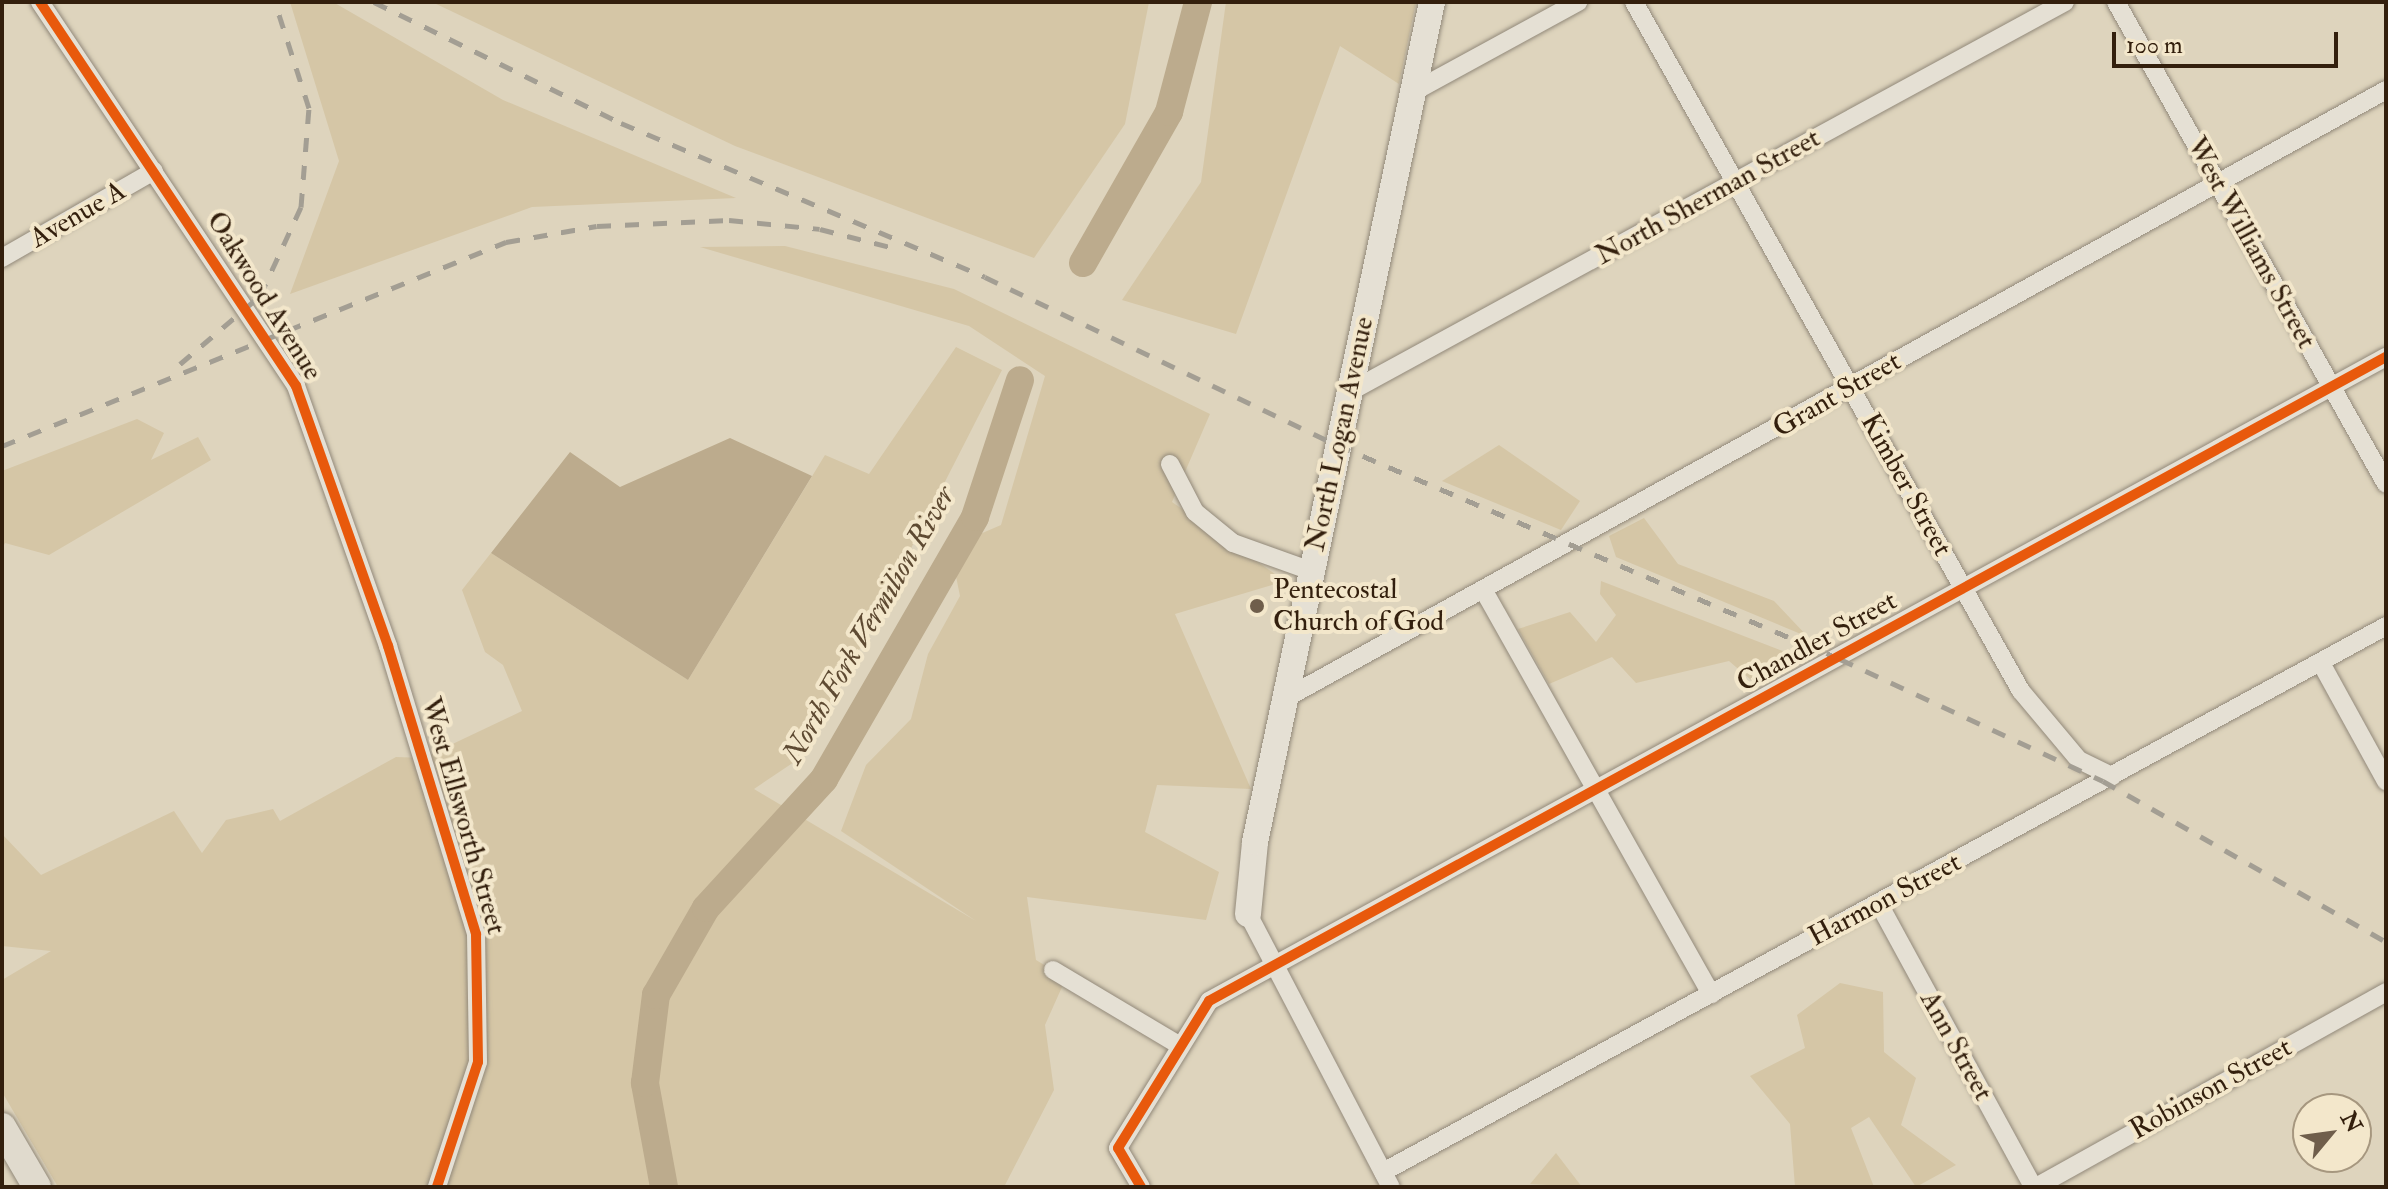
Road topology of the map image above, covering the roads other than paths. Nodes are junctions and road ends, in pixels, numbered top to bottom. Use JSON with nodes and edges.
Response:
{"nodes":[{"id":1,"x":40,"y":2,"type":"edge"},
{"id":2,"x":1432,"y":2,"type":"edge"},
{"id":3,"x":1578,"y":2,"type":"edge"},
{"id":4,"x":1634,"y":2,"type":"edge"},
{"id":5,"x":2065,"y":2,"type":"edge"},
{"id":6,"x":2116,"y":2,"type":"edge"},
{"id":7,"x":2386,"y":90,"type":"edge"},
{"id":8,"x":1415,"y":91,"type":"junction"},
{"id":9,"x":154,"y":171,"type":"junction"},
{"id":10,"x":1737,"y":181,"type":"junction"},
{"id":11,"x":2219,"y":183,"type":"junction"},
{"id":12,"x":2,"y":258,"type":"edge"},
{"id":13,"x":2386,"y":357,"type":"edge"},
{"id":14,"x":1852,"y":386,"type":"junction"},
{"id":15,"x":2332,"y":387,"type":"junction"},
{"id":16,"x":1351,"y":391,"type":"junction"},
{"id":17,"x":1170,"y":464,"type":"dead end"},
{"id":18,"x":2386,"y":484,"type":"edge"},
{"id":19,"x":1311,"y":571,"type":"junction"},
{"id":20,"x":1963,"y":589,"type":"junction"},
{"id":21,"x":1484,"y":591,"type":"junction"},
{"id":22,"x":2386,"y":626,"type":"edge"},
{"id":23,"x":388,"y":646,"type":"joint"},
{"id":24,"x":2321,"y":663,"type":"junction"},
{"id":25,"x":1286,"y":698,"type":"junction"},
{"id":26,"x":2112,"y":776,"type":"junction"},
{"id":27,"x":2386,"y":781,"type":"edge"},
{"id":28,"x":1597,"y":792,"type":"junction"},
{"id":29,"x":1879,"y":904,"type":"junction"},
{"id":30,"x":1248,"y":914,"type":"joint"},
{"id":31,"x":1271,"y":967,"type":"junction"},
{"id":32,"x":1053,"y":970,"type":"dead end"},
{"id":33,"x":2386,"y":992,"type":"edge"},
{"id":34,"x":1711,"y":994,"type":"junction"},
{"id":35,"x":1179,"y":1045,"type":"junction"},
{"id":36,"x":2,"y":1127,"type":"edge"},
{"id":37,"x":2,"y":1161,"type":"edge"},
{"id":38,"x":1387,"y":1180,"type":"edge"},
{"id":39,"x":17,"y":1187,"type":"edge"},
{"id":40,"x":37,"y":1187,"type":"edge"},
{"id":41,"x":437,"y":1187,"type":"edge"},
{"id":42,"x":1141,"y":1187,"type":"edge"},
{"id":43,"x":2034,"y":1187,"type":"edge"}],
"edges":[{"from":1,"to":9,"type":"street","name":"Oakwood Avenue"},
{"from":2,"to":8,"type":"street","name":"North Logan Avenue"},
{"from":3,"to":8,"type":"street"},
{"from":4,"to":10,"type":"street","name":"Kimber Street"},
{"from":5,"to":10,"type":"street","name":"North Sherman Street"},
{"from":6,"to":11,"type":"street","name":"West Williams Street"},
{"from":7,"to":11,"type":"street","name":"Grant Street"},
{"from":8,"to":16,"type":"street","name":"North Logan Avenue"},
{"from":9,"to":12,"type":"street","name":"Avenue A"},
{"from":9,"to":23,"type":"street","name":"Oakwood Avenue"},
{"from":10,"to":14,"type":"street","name":"Kimber Street"},
{"from":10,"to":16,"type":"street","name":"North Sherman Street"},
{"from":11,"to":14,"type":"street","name":"Grant Street"},
{"from":11,"to":15,"type":"street","name":"West Williams Street"},
{"from":13,"to":15,"type":"street","name":"Chandler Street"},
{"from":14,"to":20,"type":"street","name":"Kimber Street"},
{"from":14,"to":21,"type":"street","name":"Grant Street"},
{"from":15,"to":18,"type":"street","name":"West Williams Street"},
{"from":15,"to":20,"type":"street","name":"Chandler Street"},
{"from":16,"to":19,"type":"street","name":"North Logan Avenue"},
{"from":17,"to":19,"type":"street"},
{"from":19,"to":25,"type":"street","name":"North Logan Avenue"},
{"from":20,"to":26,"type":"street","name":"Kimber Street"},
{"from":20,"to":28,"type":"street","name":"Chandler Street"},
{"from":21,"to":25,"type":"street","name":"Grant Street"},
{"from":21,"to":28,"type":"street"},
{"from":22,"to":24,"type":"street","name":"Harmon Street"},
{"from":23,"to":41,"type":"street","name":"West Ellsworth Street"},
{"from":24,"to":26,"type":"street","name":"Harmon Street"},
{"from":24,"to":27,"type":"street"},
{"from":25,"to":30,"type":"street","name":"North Logan Avenue"},
{"from":26,"to":29,"type":"street","name":"Harmon Street"},
{"from":28,"to":31,"type":"street","name":"Chandler Street"},
{"from":28,"to":34,"type":"street"},
{"from":29,"to":34,"type":"street","name":"Harmon Street"},
{"from":29,"to":43,"type":"street","name":"Ann Street"},
{"from":30,"to":31,"type":"street"},
{"from":31,"to":35,"type":"street"},
{"from":31,"to":38,"type":"street"},
{"from":32,"to":35,"type":"street"},
{"from":33,"to":43,"type":"street","name":"Robinson Street"},
{"from":34,"to":38,"type":"street","name":"Harmon Street"},
{"from":35,"to":42,"type":"street"},
{"from":36,"to":40,"type":"main road"},
{"from":37,"to":39,"type":"main road"}]}
